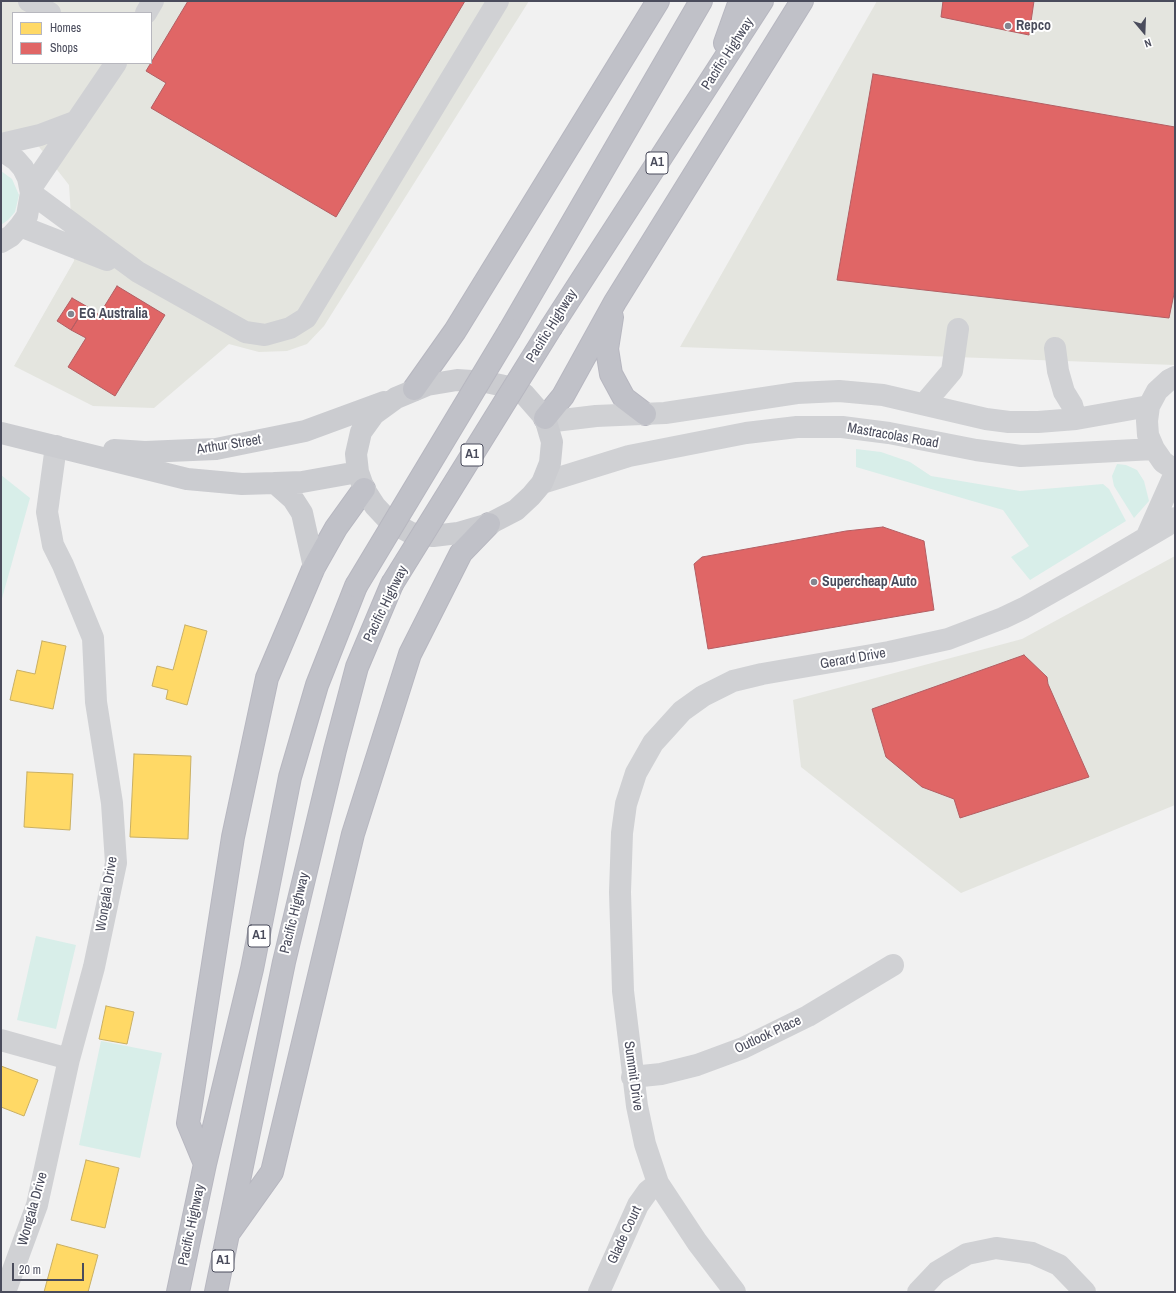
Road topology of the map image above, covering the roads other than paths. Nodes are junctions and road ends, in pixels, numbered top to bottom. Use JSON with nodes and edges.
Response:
{"nodes":[{"id":1,"x":29,"y":1,"type":"edge"},
{"id":2,"x":153,"y":1,"type":"edge"},
{"id":3,"x":498,"y":1,"type":"edge"},
{"id":4,"x":658,"y":1,"type":"edge"},
{"id":5,"x":701,"y":1,"type":"edge"},
{"id":6,"x":740,"y":1,"type":"edge"},
{"id":7,"x":762,"y":1,"type":"edge"},
{"id":8,"x":802,"y":1,"type":"edge"},
{"id":9,"x":48,"y":12,"type":"edge"},
{"id":10,"x":147,"y":12,"type":"edge"},
{"id":11,"x":115,"y":64,"type":"edge"},
{"id":12,"x":710,"y":82,"type":"junction"},
{"id":13,"x":77,"y":121,"type":"junction"},
{"id":14,"x":1,"y":144,"type":"edge"},
{"id":15,"x":1,"y":150,"type":"edge"},
{"id":16,"x":31,"y":190,"type":"junction"},
{"id":17,"x":8,"y":238,"type":"edge"},
{"id":18,"x":138,"y":272,"type":"junction"},
{"id":19,"x":615,"y":302,"type":"junction"},
{"id":20,"x":958,"y":329,"type":"dead end"},
{"id":21,"x":1055,"y":348,"type":"dead end"},
{"id":22,"x":1175,"y":376,"type":"edge"},
{"id":23,"x":405,"y":394,"type":"junction"},
{"id":24,"x":924,"y":404,"type":"junction"},
{"id":25,"x":1149,"y":406,"type":"junction"},
{"id":26,"x":645,"y":414,"type":"junction"},
{"id":27,"x":1076,"y":419,"type":"junction"},
{"id":28,"x":546,"y":420,"type":"junction"},
{"id":29,"x":1,"y":433,"type":"edge"},
{"id":30,"x":56,"y":446,"type":"junction"},
{"id":31,"x":1154,"y":449,"type":"junction"},
{"id":32,"x":1175,"y":471,"type":"edge"},
{"id":33,"x":361,"y":481,"type":"junction"},
{"id":34,"x":275,"y":483,"type":"junction"},
{"id":35,"x":542,"y":483,"type":"junction"},
{"id":36,"x":1175,"y":518,"type":"edge"},
{"id":37,"x":489,"y":524,"type":"junction"},
{"id":38,"x":1146,"y":538,"type":"junction"},
{"id":39,"x":314,"y":567,"type":"junction"},
{"id":40,"x":622,"y":833,"type":"joint"},
{"id":41,"x":893,"y":965,"type":"dead end"},
{"id":42,"x":1,"y":1040,"type":"edge"},
{"id":43,"x":69,"y":1059,"type":"junction"},
{"id":44,"x":632,"y":1077,"type":"junction"},
{"id":45,"x":205,"y":1164,"type":"junction"},
{"id":46,"x":658,"y":1183,"type":"junction"},
{"id":47,"x":230,"y":1231,"type":"junction"},
{"id":48,"x":4,"y":1292,"type":"edge"},
{"id":49,"x":178,"y":1292,"type":"edge"},
{"id":50,"x":216,"y":1292,"type":"edge"},
{"id":51,"x":600,"y":1292,"type":"edge"},
{"id":52,"x":735,"y":1292,"type":"edge"},
{"id":53,"x":918,"y":1292,"type":"edge"},
{"id":54,"x":1085,"y":1292,"type":"edge"}],
"edges":[{"from":1,"to":9,"type":"street"},
{"from":2,"to":10,"type":"street"},
{"from":3,"to":18,"type":"street"},
{"from":4,"to":23,"type":"highway"},
{"from":5,"to":45,"type":"highway","name":"Pacific Highway","number":"A1","bridge":true},
{"from":6,"to":12,"type":"highway"},
{"from":7,"to":12,"type":"highway","name":"Pacific Highway","number":"A1"},
{"from":8,"to":19,"type":"highway"},
{"from":11,"to":13,"type":"street"},
{"from":12,"to":47,"type":"highway","name":"Pacific Highway","number":"A1","bridge":true},
{"from":13,"to":14,"type":"street"},
{"from":13,"to":16,"type":"street"},
{"from":15,"to":16,"type":"street"},
{"from":16,"to":17,"type":"street"},
{"from":16,"to":18,"type":"street"},
{"from":17,"to":18,"type":"street"},
{"from":19,"to":26,"type":"highway"},
{"from":19,"to":28,"type":"highway"},
{"from":20,"to":24,"type":"street"},
{"from":21,"to":27,"type":"street"},
{"from":22,"to":25,"type":"street"},
{"from":23,"to":28,"type":"main road","name":"Arthur Street"},
{"from":23,"to":30,"type":"main road","name":"Arthur Street"},
{"from":23,"to":33,"type":"main road"},
{"from":24,"to":26,"type":"street"},
{"from":24,"to":27,"type":"street"},
{"from":25,"to":27,"type":"street"},
{"from":25,"to":31,"type":"street"},
{"from":26,"to":28,"type":"street"},
{"from":28,"to":35,"type":"main road"},
{"from":29,"to":30,"type":"main road","name":"Arthur Street"},
{"from":30,"to":34,"type":"main road","name":"Arthur Street"},
{"from":30,"to":43,"type":"street","name":"Wongala Drive"},
{"from":31,"to":32,"type":"street"},
{"from":31,"to":35,"type":"street","name":"Mastracolas Road"},
{"from":32,"to":38,"type":"street"},
{"from":33,"to":34,"type":"main road","name":"Arthur Street"},
{"from":33,"to":37,"type":"main road"},
{"from":33,"to":39,"type":"highway"},
{"from":34,"to":39,"type":"main road"},
{"from":35,"to":37,"type":"main road"},
{"from":36,"to":38,"type":"street","name":"Gerard Drive"},
{"from":37,"to":47,"type":"highway"},
{"from":38,"to":40,"type":"street","name":"Gerard Drive"},
{"from":39,"to":45,"type":"highway"},
{"from":40,"to":44,"type":"street","name":"Summit Drive"},
{"from":41,"to":44,"type":"street","name":"Outlook Place"},
{"from":42,"to":43,"type":"street"},
{"from":43,"to":48,"type":"street","name":"Wongala Drive"},
{"from":44,"to":46,"type":"street","name":"Summit Drive"},
{"from":45,"to":49,"type":"highway","name":"Pacific Highway","number":"A1"},
{"from":46,"to":51,"type":"street","name":"Glade Court"},
{"from":46,"to":52,"type":"street","name":"Summit Drive"},
{"from":47,"to":50,"type":"highway","name":"Pacific Highway","number":"A1"},
{"from":53,"to":54,"type":"street"}]}
